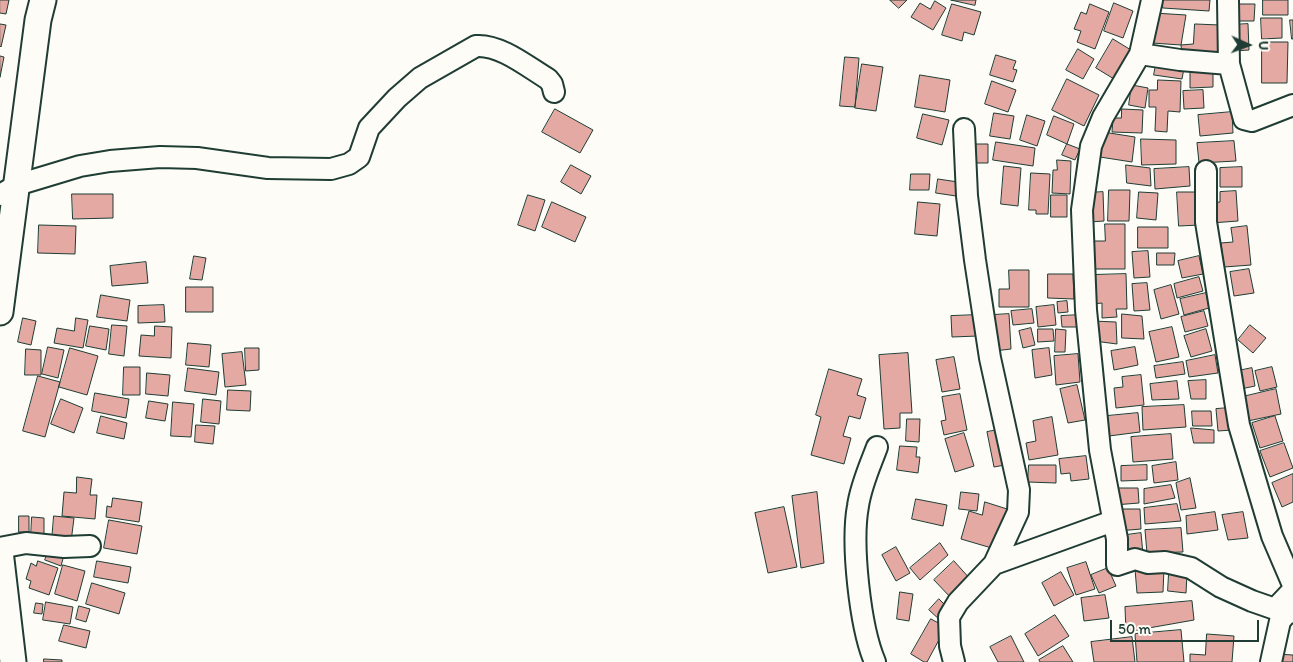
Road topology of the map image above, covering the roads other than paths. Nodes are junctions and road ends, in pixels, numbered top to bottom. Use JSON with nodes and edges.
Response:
{"nodes":[{"id":1,"x":43,"y":0,"type":"edge"},
{"id":2,"x":1152,"y":0,"type":"edge"},
{"id":3,"x":1228,"y":0,"type":"edge"},
{"id":4,"x":1140,"y":54,"type":"junction"},
{"id":5,"x":1229,"y":64,"type":"junction"},
{"id":6,"x":554,"y":92,"type":"dead end"},
{"id":7,"x":1293,"y":105,"type":"edge"},
{"id":8,"x":964,"y":129,"type":"dead end"},
{"id":9,"x":1206,"y":171,"type":"dead end"},
{"id":10,"x":9,"y":190,"type":"edge"},
{"id":11,"x":0,"y":312,"type":"edge"},
{"id":12,"x":877,"y":447,"type":"dead end"},
{"id":13,"x":1113,"y":521,"type":"junction"},
{"id":14,"x":90,"y":546,"type":"dead end"},
{"id":15,"x":0,"y":550,"type":"edge"},
{"id":16,"x":994,"y":564,"type":"junction"},
{"id":17,"x":1293,"y":585,"type":"edge"},
{"id":18,"x":1293,"y":590,"type":"edge"},
{"id":19,"x":1293,"y":606,"type":"edge"},
{"id":20,"x":1293,"y":611,"type":"edge"},
{"id":21,"x":951,"y":660,"type":"edge"},
{"id":22,"x":13,"y":662,"type":"edge"},
{"id":23,"x":876,"y":662,"type":"edge"},
{"id":24,"x":1272,"y":662,"type":"edge"}],
"edges":[{"from":1,"to":10,"type":"street"},
{"from":2,"to":4,"type":"street"},
{"from":3,"to":5,"type":"street"},
{"from":4,"to":5,"type":"street"},
{"from":4,"to":13,"type":"street"},
{"from":5,"to":7,"type":"street"},
{"from":6,"to":10,"type":"street"},
{"from":8,"to":16,"type":"street"},
{"from":9,"to":17,"type":"street"},
{"from":10,"to":11,"type":"street"},
{"from":12,"to":23,"type":"street"},
{"from":13,"to":16,"type":"street"},
{"from":13,"to":18,"type":"street"},
{"from":14,"to":15,"type":"street"},
{"from":15,"to":22,"type":"street"},
{"from":16,"to":21,"type":"street"},
{"from":19,"to":20,"type":"street"},
{"from":20,"to":24,"type":"street"}]}
